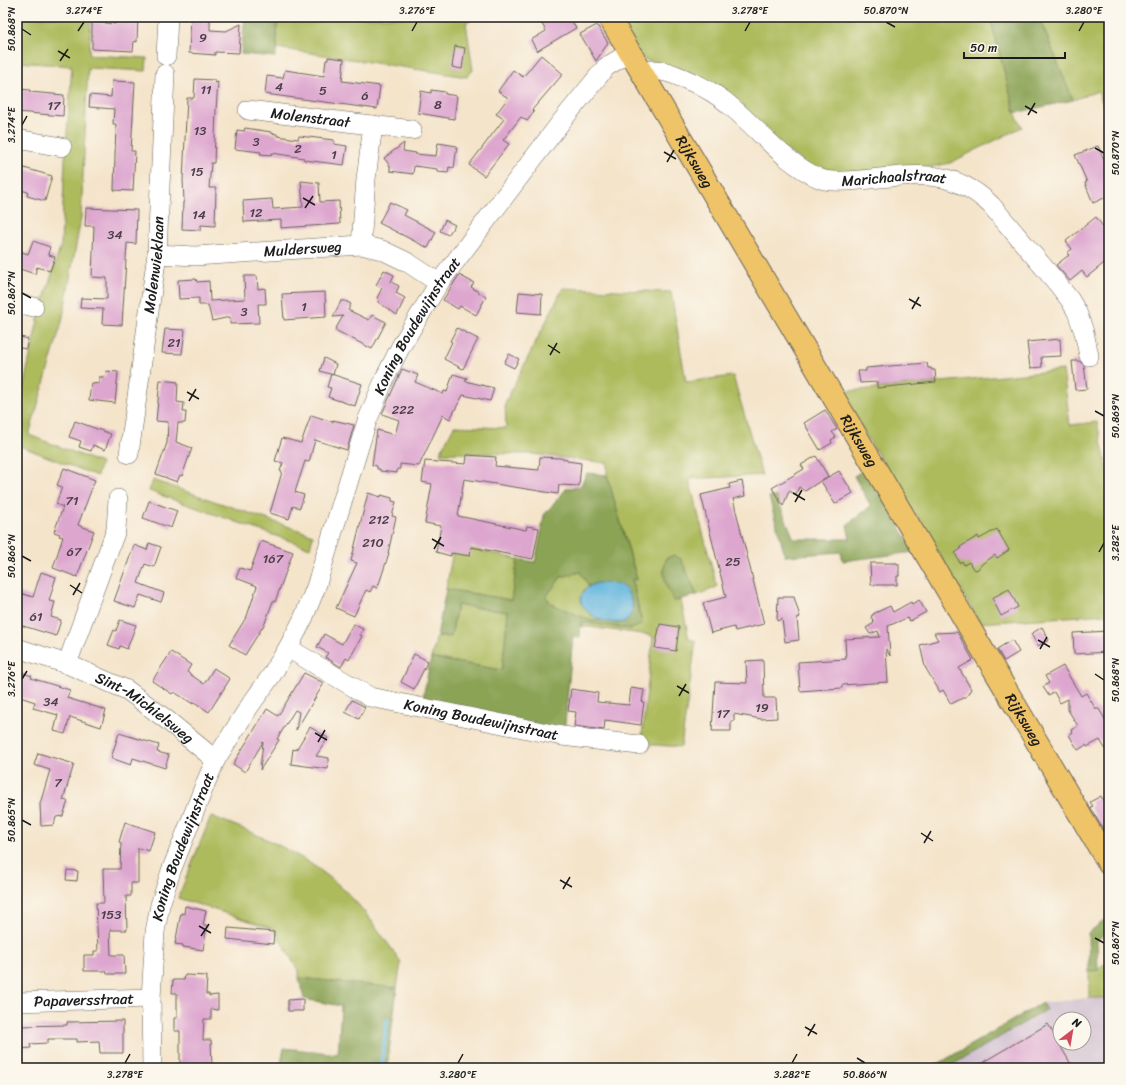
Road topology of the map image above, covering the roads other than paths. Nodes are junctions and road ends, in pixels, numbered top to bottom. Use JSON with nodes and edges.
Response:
{"nodes":[{"id":1,"x":168,"y":17,"type":"edge"},
{"id":2,"x":609,"y":17,"type":"edge"},
{"id":3,"x":629,"y":52,"type":"junction"},
{"id":4,"x":641,"y":71,"type":"junction"},
{"id":5,"x":248,"y":110,"type":"dead end"},
{"id":6,"x":373,"y":125,"type":"junction"},
{"id":7,"x":412,"y":130,"type":"dead end"},
{"id":8,"x":17,"y":140,"type":"edge"},
{"id":9,"x":62,"y":147,"type":"dead end"},
{"id":10,"x":361,"y":245,"type":"junction"},
{"id":11,"x":157,"y":254,"type":"junction"},
{"id":12,"x":439,"y":283,"type":"junction"},
{"id":13,"x":1089,"y":356,"type":"dead end"},
{"id":14,"x":129,"y":454,"type":"dead end"},
{"id":15,"x":118,"y":499,"type":"dead end"},
{"id":16,"x":17,"y":648,"type":"edge"},
{"id":17,"x":288,"y":648,"type":"junction"},
{"id":18,"x":66,"y":664,"type":"junction"},
{"id":19,"x":639,"y":745,"type":"dead end"},
{"id":20,"x":216,"y":759,"type":"junction"},
{"id":21,"x":1109,"y":864,"type":"edge"},
{"id":22,"x":151,"y":998,"type":"junction"},
{"id":23,"x":17,"y":1002,"type":"edge"},
{"id":24,"x":152,"y":1068,"type":"edge"}],
"edges":[{"from":1,"to":11,"type":"street","name":"Molenwieklaan"},
{"from":2,"to":3,"type":"main road","name":"Rijksweg"},
{"from":3,"to":4,"type":"main road","name":"Rijksweg"},
{"from":3,"to":12,"type":"street","name":"Koning Boudewijnstraat"},
{"from":4,"to":13,"type":"street","name":"Marichaalstraat"},
{"from":4,"to":21,"type":"main road","name":"Rijksweg"},
{"from":5,"to":6,"type":"street","name":"Molenstraat"},
{"from":6,"to":7,"type":"street","name":"Molenstraat"},
{"from":6,"to":10,"type":"street","name":"Molenstraat"},
{"from":8,"to":9,"type":"street"},
{"from":10,"to":11,"type":"street","name":"Muldersweg"},
{"from":10,"to":12,"type":"street","name":"Muldersweg"},
{"from":11,"to":14,"type":"street","name":"Molenwieklaan"},
{"from":12,"to":17,"type":"street","name":"Koning Boudewijnstraat"},
{"from":15,"to":18,"type":"street"},
{"from":16,"to":18,"type":"street","name":"Sint-Michielsweg"},
{"from":17,"to":19,"type":"street","name":"Koning Boudewijnstraat"},
{"from":17,"to":20,"type":"street","name":"Koning Boudewijnstraat"},
{"from":18,"to":20,"type":"street","name":"Sint-Michielsweg"},
{"from":20,"to":22,"type":"street","name":"Koning Boudewijnstraat"},
{"from":22,"to":23,"type":"street","name":"Papaversstraat"},
{"from":22,"to":24,"type":"street","name":"Koning Boudewijnstraat"}]}
